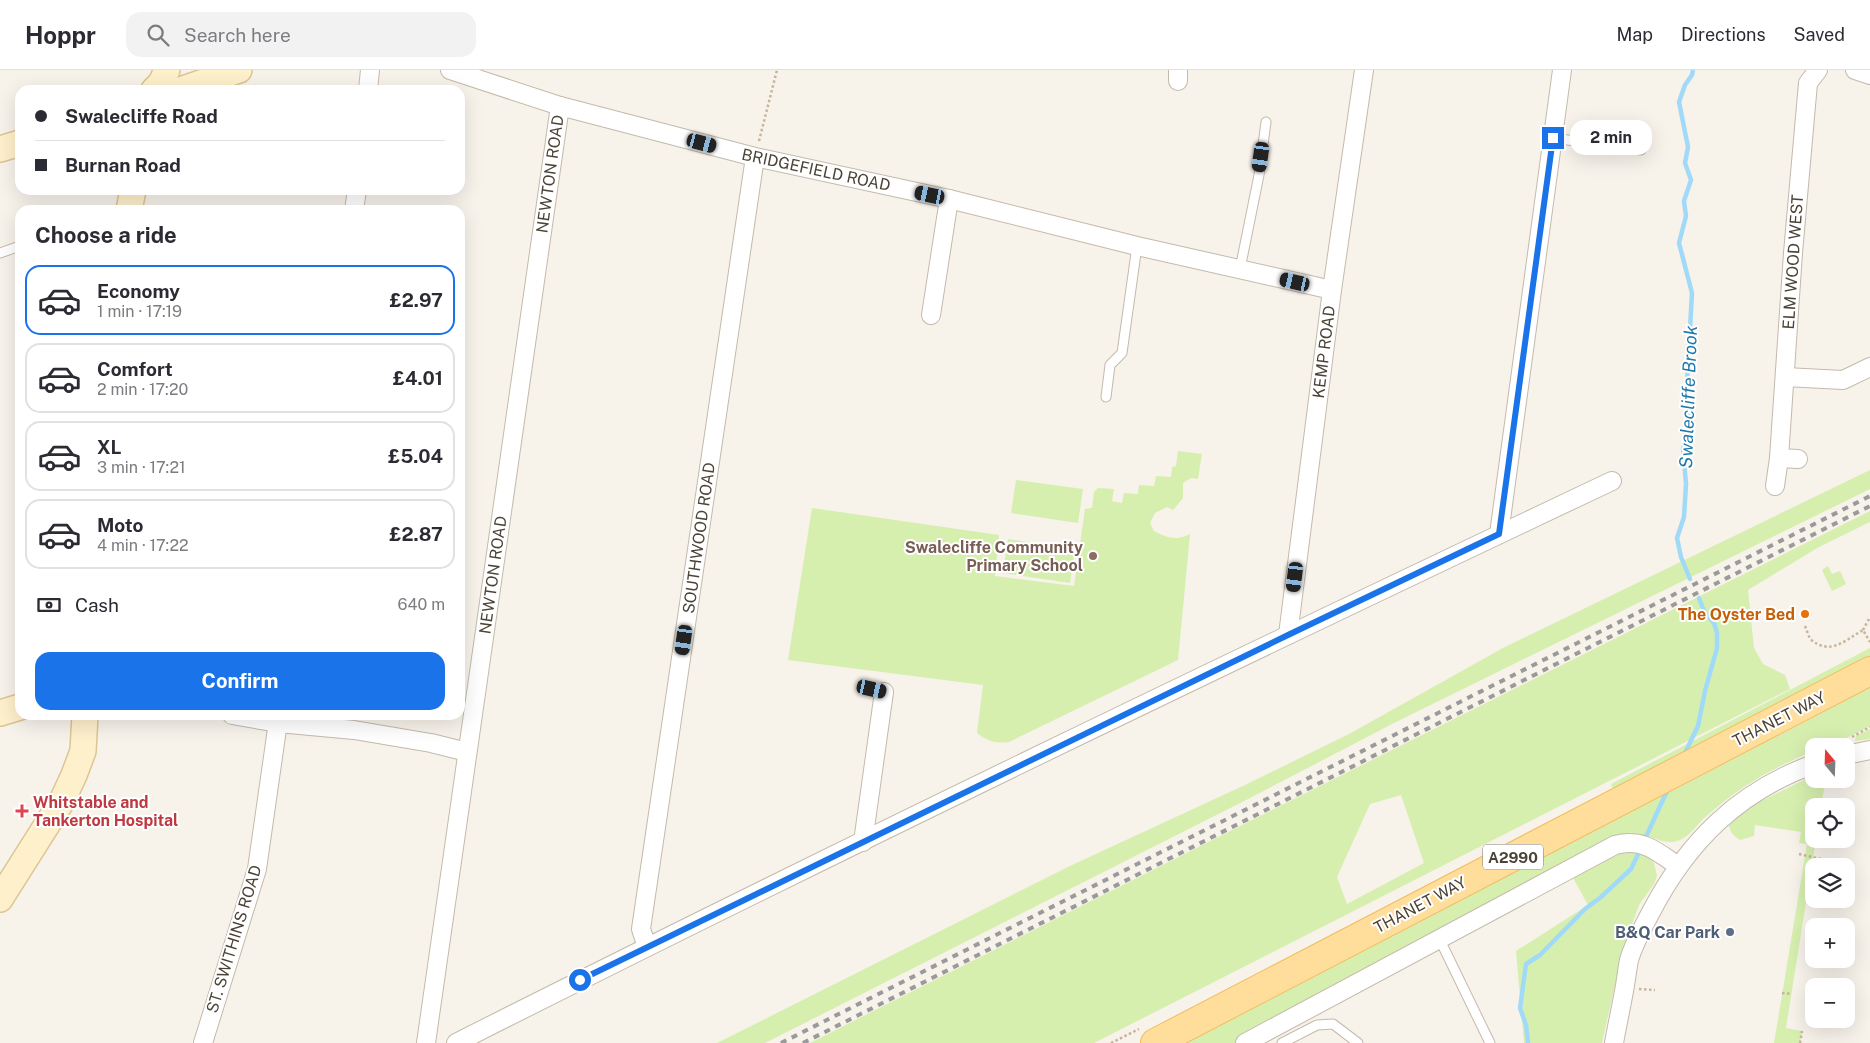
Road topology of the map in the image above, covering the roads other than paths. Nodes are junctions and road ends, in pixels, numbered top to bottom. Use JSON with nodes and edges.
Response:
{"nodes":[{"id":1,"x":167,"y":70,"type":"edge"},
{"id":2,"x":196,"y":70,"type":"edge"},
{"id":3,"x":370,"y":70,"type":"edge"},
{"id":4,"x":450,"y":70,"type":"edge"},
{"id":5,"x":1364,"y":70,"type":"edge"},
{"id":6,"x":1562,"y":70,"type":"edge"},
{"id":7,"x":1818,"y":70,"type":"edge"},
{"id":8,"x":1854,"y":70,"type":"edge"},
{"id":9,"x":230,"y":73,"type":"edge"},
{"id":10,"x":1870,"y":76,"type":"edge"},
{"id":11,"x":159,"y":85,"type":"edge"},
{"id":12,"x":195,"y":85,"type":"edge"},
{"id":13,"x":368,"y":85,"type":"edge"},
{"id":14,"x":560,"y":106,"type":"junction"},
{"id":15,"x":1266,"y":122,"type":"dead end"},
{"id":16,"x":1553,"y":138,"type":"junction"},
{"id":17,"x":15,"y":144,"type":"edge"},
{"id":18,"x":0,"y":149,"type":"edge"},
{"id":19,"x":1641,"y":150,"type":"dead end"},
{"id":20,"x":755,"y":157,"type":"junction"},
{"id":21,"x":949,"y":199,"type":"junction"},
{"id":22,"x":1137,"y":246,"type":"junction"},
{"id":23,"x":15,"y":248,"type":"edge"},
{"id":24,"x":0,"y":253,"type":"edge"},
{"id":25,"x":1240,"y":269,"type":"junction"},
{"id":26,"x":1332,"y":290,"type":"junction"},
{"id":27,"x":931,"y":315,"type":"dead end"},
{"id":28,"x":1870,"y":367,"type":"edge"},
{"id":29,"x":1786,"y":377,"type":"junction"},
{"id":30,"x":1106,"y":397,"type":"dead end"},
{"id":31,"x":1779,"y":458,"type":"junction"},
{"id":32,"x":1798,"y":459,"type":"dead end"},
{"id":33,"x":1616,"y":482,"type":"dead end"},
{"id":34,"x":1775,"y":486,"type":"dead end"},
{"id":35,"x":1499,"y":534,"type":"junction"},
{"id":36,"x":1288,"y":635,"type":"junction"},
{"id":37,"x":1870,"y":671,"type":"edge"},
{"id":38,"x":883,"y":692,"type":"dead end"},
{"id":39,"x":15,"y":708,"type":"edge"},
{"id":40,"x":0,"y":713,"type":"edge"},
{"id":41,"x":85,"y":720,"type":"edge"},
{"id":42,"x":278,"y":720,"type":"edge"},
{"id":43,"x":285,"y":720,"type":"edge"},
{"id":44,"x":1870,"y":750,"type":"edge"},
{"id":45,"x":467,"y":752,"type":"junction"},
{"id":46,"x":1855,"y":753,"type":"edge"},
{"id":47,"x":1805,"y":768,"type":"edge"},
{"id":48,"x":863,"y":842,"type":"junction"},
{"id":49,"x":1678,"y":866,"type":"junction"},
{"id":50,"x":0,"y":899,"type":"edge"},
{"id":51,"x":1439,"y":938,"type":"junction"},
{"id":52,"x":646,"y":947,"type":"junction"},
{"id":53,"x":203,"y":1043,"type":"edge"},
{"id":54,"x":426,"y":1043,"type":"edge"},
{"id":55,"x":456,"y":1043,"type":"edge"},
{"id":56,"x":1155,"y":1043,"type":"edge"},
{"id":57,"x":1245,"y":1043,"type":"edge"},
{"id":58,"x":1282,"y":1043,"type":"edge"},
{"id":59,"x":1358,"y":1043,"type":"edge"},
{"id":60,"x":1490,"y":1043,"type":"edge"},
{"id":61,"x":1614,"y":1043,"type":"edge"}],
"edges":[{"from":1,"to":11,"type":"street"},
{"from":2,"to":9,"type":"street"},
{"from":3,"to":13,"type":"street"},
{"from":4,"to":14,"type":"street","name":"BRIDGEFIELD ROAD"},
{"from":5,"to":26,"type":"street","name":"KEMP ROAD"},
{"from":6,"to":16,"type":"street"},
{"from":7,"to":29,"type":"street","name":"ELM WOOD WEST"},
{"from":8,"to":10,"type":"street"},
{"from":9,"to":12,"type":"street"},
{"from":14,"to":20,"type":"street","name":"BRIDGEFIELD ROAD"},
{"from":14,"to":45,"type":"street","name":"NEWTON ROAD"},
{"from":15,"to":25,"type":"lane"},
{"from":16,"to":19,"type":"lane"},
{"from":16,"to":35,"type":"street"},
{"from":17,"to":18,"type":"street"},
{"from":20,"to":21,"type":"street","name":"BRIDGEFIELD ROAD"},
{"from":20,"to":52,"type":"street","name":"SOUTHWOOD ROAD"},
{"from":21,"to":22,"type":"street","name":"BRIDGEFIELD ROAD"},
{"from":21,"to":27,"type":"street"},
{"from":22,"to":25,"type":"street","name":"BRIDGEFIELD ROAD"},
{"from":22,"to":30,"type":"lane"},
{"from":23,"to":24,"type":"lane"},
{"from":25,"to":26,"type":"street","name":"BRIDGEFIELD ROAD"},
{"from":26,"to":36,"type":"street","name":"KEMP ROAD"},
{"from":28,"to":29,"type":"street"},
{"from":29,"to":31,"type":"street","name":"ELM WOOD WEST"},
{"from":31,"to":32,"type":"street"},
{"from":31,"to":34,"type":"street","name":"ELM WOOD WEST"},
{"from":33,"to":35,"type":"street"},
{"from":35,"to":36,"type":"street"},
{"from":36,"to":48,"type":"street"},
{"from":37,"to":56,"type":"main road","name":"THANET WAY","number":"A2990"},
{"from":38,"to":48,"type":"street"},
{"from":39,"to":40,"type":"street"},
{"from":41,"to":50,"type":"street"},
{"from":42,"to":53,"type":"street","name":"ST. SWITHINS ROAD"},
{"from":43,"to":45,"type":"street"},
{"from":44,"to":46,"type":"street"},
{"from":45,"to":54,"type":"street","name":"NEWTON ROAD"},
{"from":47,"to":49,"type":"street"},
{"from":48,"to":52,"type":"street"},
{"from":49,"to":51,"type":"street"},
{"from":49,"to":61,"type":"street"},
{"from":51,"to":57,"type":"street"},
{"from":51,"to":60,"type":"lane"},
{"from":52,"to":55,"type":"street"},
{"from":58,"to":59,"type":"lane"}]}
